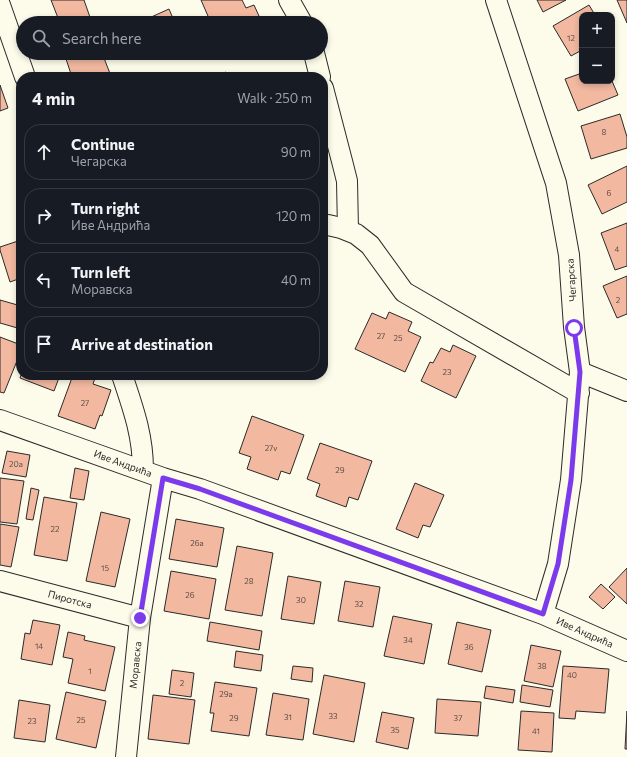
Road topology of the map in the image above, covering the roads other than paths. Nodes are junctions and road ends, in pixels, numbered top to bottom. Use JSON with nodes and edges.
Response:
{"nodes":[{"id":1,"x":289,"y":0,"type":"edge"},
{"id":2,"x":496,"y":0,"type":"edge"},
{"id":3,"x":0,"y":5,"type":"edge"},
{"id":4,"x":298,"y":16,"type":"edge"},
{"id":5,"x":16,"y":51,"type":"edge"},
{"id":6,"x":19,"y":60,"type":"edge"},
{"id":7,"x":316,"y":60,"type":"edge"},
{"id":8,"x":23,"y":72,"type":"edge"},
{"id":9,"x":319,"y":72,"type":"edge"},
{"id":10,"x":328,"y":107,"type":"edge"},
{"id":11,"x":328,"y":225,"type":"edge"},
{"id":12,"x":348,"y":230,"type":"junction"},
{"id":13,"x":580,"y":372,"type":"junction"},
{"id":14,"x":124,"y":380,"type":"edge"},
{"id":15,"x":627,"y":391,"type":"edge"},
{"id":16,"x":578,"y":393,"type":"junction"},
{"id":17,"x":0,"y":420,"type":"edge"},
{"id":18,"x":143,"y":470,"type":"junction"},
{"id":19,"x":163,"y":478,"type":"junction"},
{"id":20,"x":0,"y":581,"type":"edge"},
{"id":21,"x":543,"y":614,"type":"junction"},
{"id":22,"x":140,"y":618,"type":"junction"},
{"id":23,"x":627,"y":651,"type":"edge"},
{"id":24,"x":126,"y":757,"type":"edge"}],
"edges":[{"from":1,"to":4,"type":"street"},
{"from":2,"to":13,"type":"street","name":"Чегарска"},
{"from":3,"to":5,"type":"street"},
{"from":6,"to":8,"type":"street"},
{"from":7,"to":9,"type":"street"},
{"from":10,"to":12,"type":"street"},
{"from":11,"to":12,"type":"street"},
{"from":12,"to":16,"type":"street"},
{"from":13,"to":15,"type":"street"},
{"from":13,"to":16,"type":"street","name":"Чегарска"},
{"from":14,"to":18,"type":"street"},
{"from":16,"to":21,"type":"street","name":"Чегарска"},
{"from":17,"to":18,"type":"street","name":"Иве Андрића"},
{"from":18,"to":19,"type":"street","name":"Иве Андрића"},
{"from":19,"to":21,"type":"street","name":"Иве Андрића"},
{"from":19,"to":22,"type":"street","name":"Моравска"},
{"from":20,"to":22,"type":"street","name":"Пиротска"},
{"from":21,"to":23,"type":"street","name":"Иве Андрића"},
{"from":22,"to":24,"type":"street","name":"Моравска"}]}
